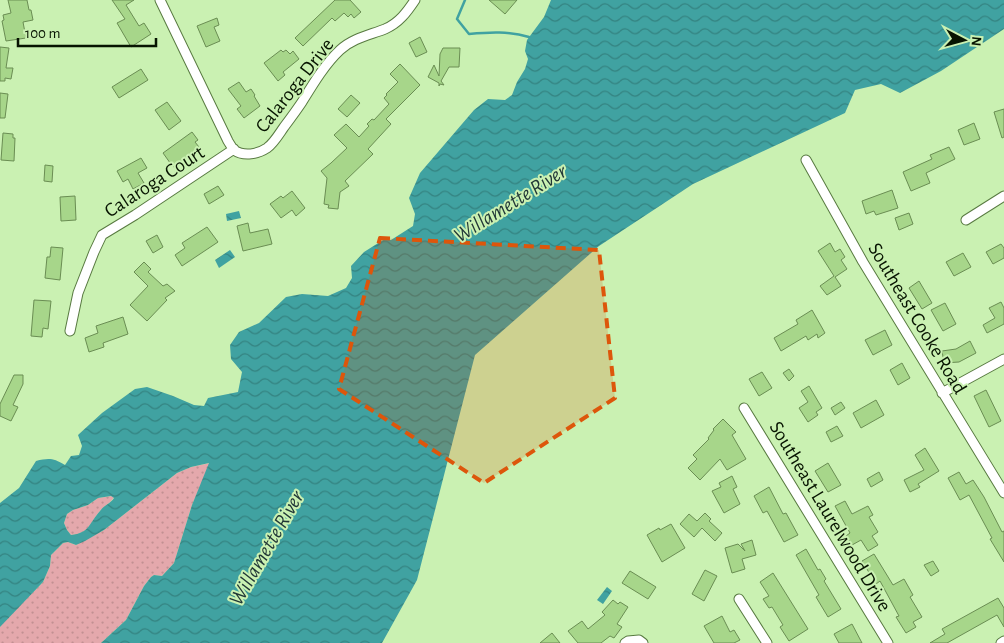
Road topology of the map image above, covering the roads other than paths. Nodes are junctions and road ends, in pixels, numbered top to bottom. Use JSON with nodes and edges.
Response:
{"nodes":[{"id":1,"x":415,"y":0,"type":"edge"},
{"id":2,"x":161,"y":1,"type":"edge"},
{"id":3,"x":234,"y":149,"type":"junction"},
{"id":4,"x":806,"y":160,"type":"dead end"},
{"id":5,"x":1004,"y":196,"type":"edge"},
{"id":6,"x":966,"y":220,"type":"dead end"},
{"id":7,"x":70,"y":331,"type":"dead end"},
{"id":8,"x":1004,"y":359,"type":"edge"},
{"id":9,"x":942,"y":393,"type":"junction"},
{"id":10,"x":744,"y":408,"type":"dead end"},
{"id":11,"x":1004,"y":493,"type":"edge"},
{"id":12,"x":739,"y":598,"type":"dead end"},
{"id":13,"x":625,"y":643,"type":"edge"},
{"id":14,"x":643,"y":643,"type":"edge"},
{"id":15,"x":767,"y":643,"type":"edge"},
{"id":16,"x":888,"y":643,"type":"edge"}],
"edges":[{"from":1,"to":3,"type":"street","name":"Calaroga Drive"},
{"from":2,"to":3,"type":"street","name":"Calaroga Drive"},
{"from":3,"to":7,"type":"street","name":"Calaroga Court"},
{"from":4,"to":9,"type":"street","name":"Southeast Cooke Road"},
{"from":5,"to":6,"type":"street"},
{"from":8,"to":9,"type":"street"},
{"from":9,"to":11,"type":"street","name":"Southeast Cooke Road"},
{"from":10,"to":16,"type":"street","name":"Southeast Laurelwood Drive"},
{"from":12,"to":15,"type":"street"},
{"from":13,"to":14,"type":"street"}]}
